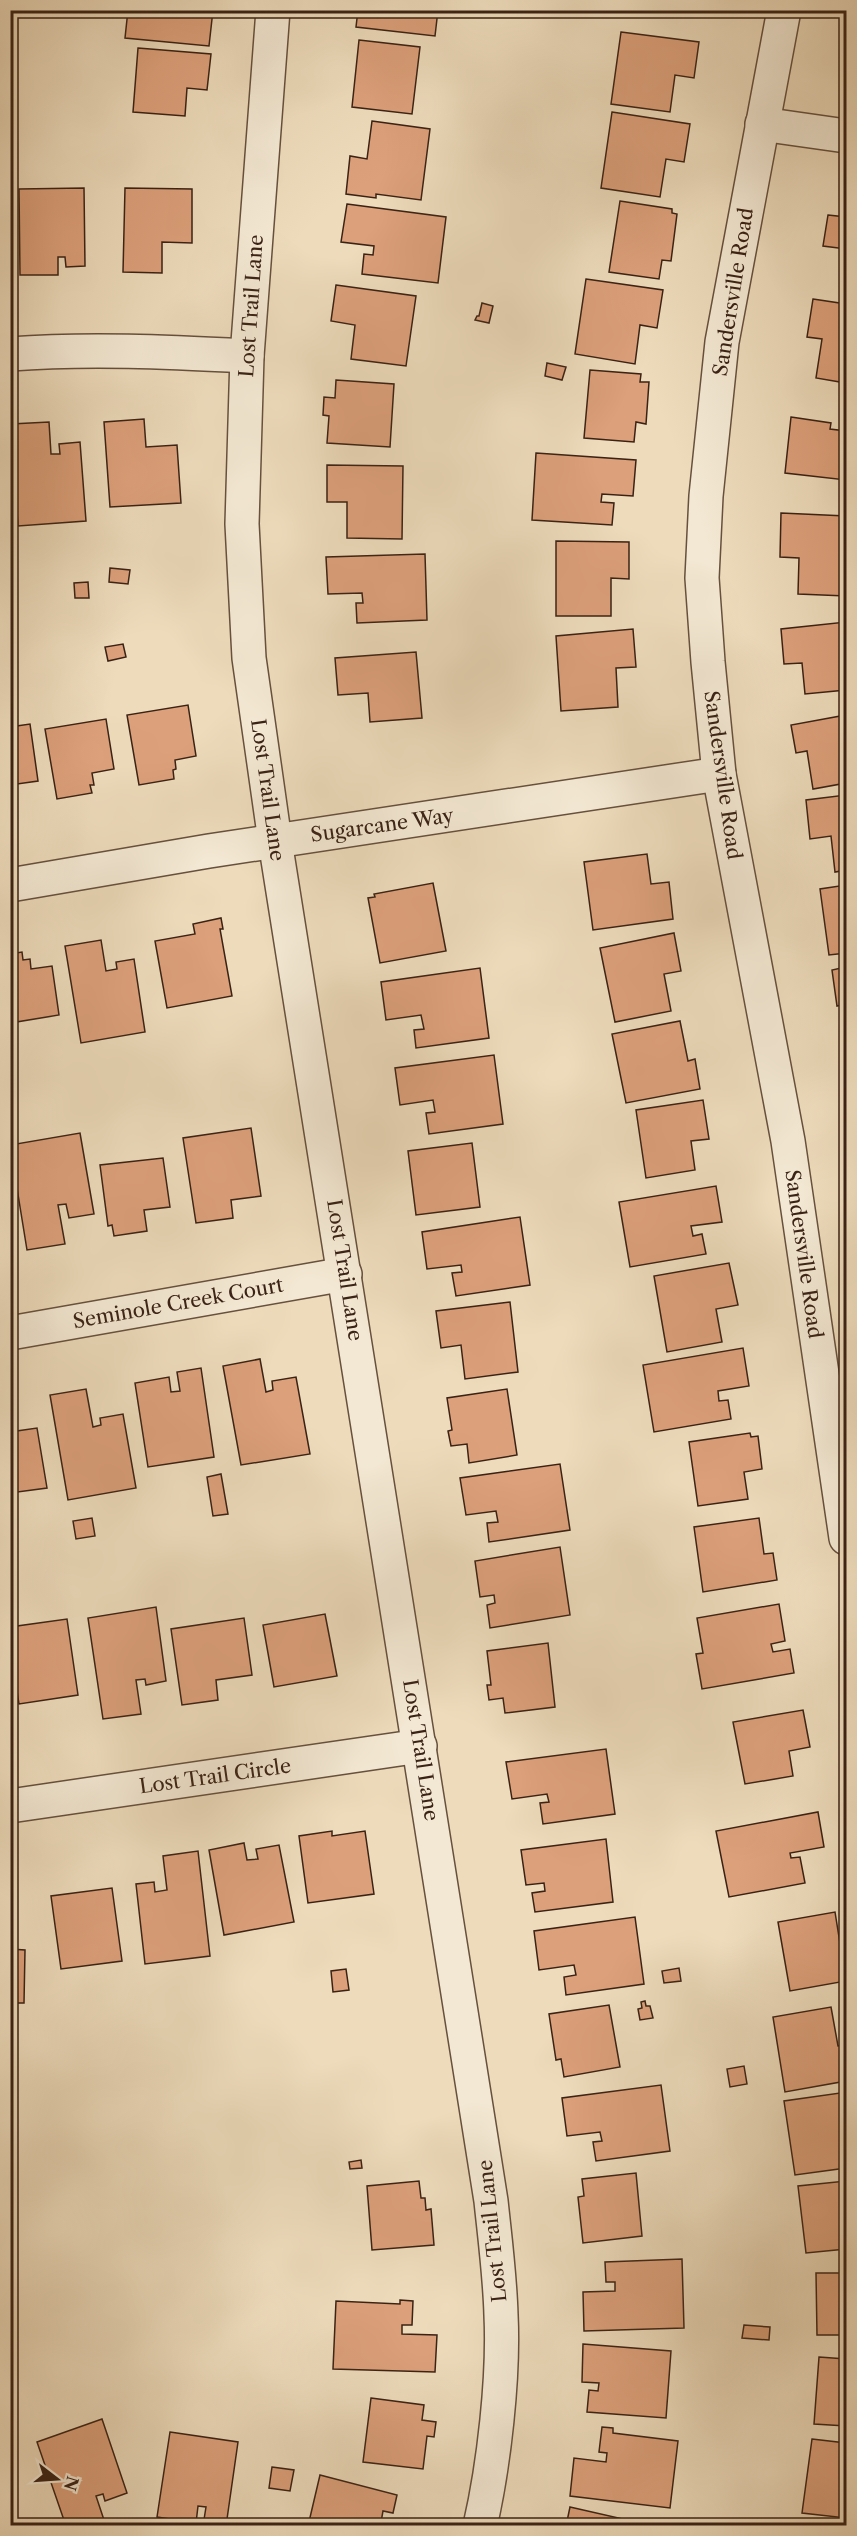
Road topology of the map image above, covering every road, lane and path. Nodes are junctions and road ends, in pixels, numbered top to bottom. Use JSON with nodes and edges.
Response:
{"nodes":[{"id":1,"x":273,"y":10,"type":"edge"},
{"id":2,"x":784,"y":10,"type":"edge"},
{"id":3,"x":762,"y":124,"type":"junction"},
{"id":4,"x":846,"y":136,"type":"edge"},
{"id":5,"x":10,"y":354,"type":"edge"},
{"id":6,"x":247,"y":356,"type":"junction"},
{"id":7,"x":719,"y":774,"type":"junction"},
{"id":8,"x":275,"y":841,"type":"junction"},
{"id":9,"x":10,"y":885,"type":"edge"},
{"id":10,"x":345,"y":1274,"type":"junction"},
{"id":11,"x":10,"y":1333,"type":"edge"},
{"id":12,"x":846,"y":1538,"type":"edge"},
{"id":13,"x":420,"y":1746,"type":"junction"},
{"id":14,"x":10,"y":1806,"type":"edge"},
{"id":15,"x":480,"y":2526,"type":"edge"}],
"edges":[{"from":1,"to":6,"type":"street","name":"Lost Trail Lane"},
{"from":2,"to":3,"type":"street","name":"Sandersville Road"},
{"from":3,"to":4,"type":"street"},
{"from":3,"to":7,"type":"street","name":"Sandersville Road"},
{"from":5,"to":6,"type":"street"},
{"from":6,"to":8,"type":"street","name":"Lost Trail Lane"},
{"from":7,"to":8,"type":"street","name":"Sugarcane Way"},
{"from":7,"to":12,"type":"street","name":"Sandersville Road"},
{"from":8,"to":9,"type":"street","name":"Sugarcane Way"},
{"from":8,"to":10,"type":"street","name":"Lost Trail Lane"},
{"from":10,"to":11,"type":"street","name":"Seminole Creek Court"},
{"from":10,"to":13,"type":"street","name":"Lost Trail Lane"},
{"from":13,"to":14,"type":"street","name":"Lost Trail Circle"},
{"from":13,"to":15,"type":"street","name":"Lost Trail Lane"}]}
